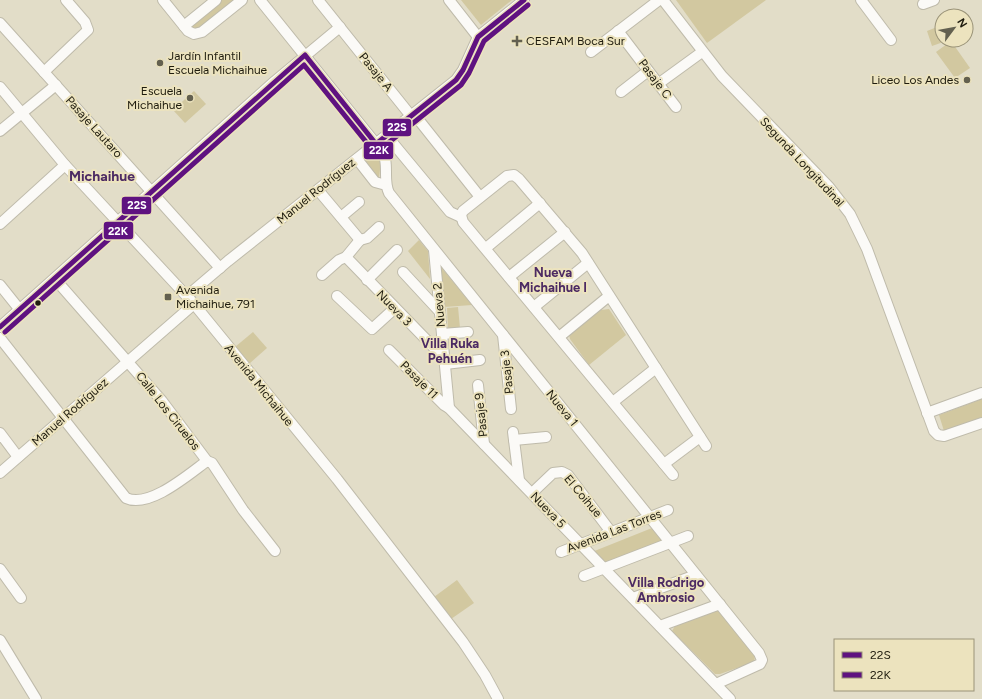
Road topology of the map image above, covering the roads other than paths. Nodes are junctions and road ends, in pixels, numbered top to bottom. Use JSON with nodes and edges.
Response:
{"nodes":[{"id":1,"x":66,"y":0,"type":"edge"},
{"id":2,"x":163,"y":0,"type":"edge"},
{"id":3,"x":216,"y":0,"type":"edge"},
{"id":4,"x":242,"y":0,"type":"edge"},
{"id":5,"x":260,"y":0,"type":"edge"},
{"id":6,"x":318,"y":0,"type":"edge"},
{"id":7,"x":449,"y":0,"type":"edge"},
{"id":8,"x":524,"y":0,"type":"edge"},
{"id":9,"x":659,"y":0,"type":"edge"},
{"id":10,"x":663,"y":0,"type":"edge"},
{"id":11,"x":861,"y":0,"type":"edge"},
{"id":12,"x":934,"y":0,"type":"edge"},
{"id":13,"x":923,"y":4,"type":"dead end"},
{"id":14,"x":0,"y":23,"type":"edge"},
{"id":15,"x":184,"y":26,"type":"junction"},
{"id":16,"x":340,"y":27,"type":"junction"},
{"id":17,"x":618,"y":31,"type":"junction"},
{"id":18,"x":478,"y":37,"type":"junction"},
{"id":19,"x":891,"y":40,"type":"dead end"},
{"id":20,"x":591,"y":52,"type":"dead end"},
{"id":21,"x":702,"y":52,"type":"junction"},
{"id":22,"x":305,"y":55,"type":"junction"},
{"id":23,"x":648,"y":71,"type":"junction"},
{"id":24,"x":44,"y":72,"type":"junction"},
{"id":25,"x":658,"y":84,"type":"junction"},
{"id":26,"x":56,"y":85,"type":"junction"},
{"id":27,"x":0,"y":87,"type":"edge"},
{"id":28,"x":621,"y":92,"type":"dead end"},
{"id":29,"x":676,"y":107,"type":"dead end"},
{"id":30,"x":22,"y":113,"type":"junction"},
{"id":31,"x":413,"y":115,"type":"junction"},
{"id":32,"x":0,"y":131,"type":"edge"},
{"id":33,"x":386,"y":136,"type":"junction"},
{"id":34,"x":378,"y":146,"type":"junction"},
{"id":35,"x":357,"y":159,"type":"junction"},
{"id":36,"x":65,"y":165,"type":"junction"},
{"id":37,"x":386,"y":185,"type":"junction"},
{"id":38,"x":318,"y":190,"type":"junction"},
{"id":39,"x":152,"y":192,"type":"junction"},
{"id":40,"x":480,"y":197,"type":"junction"},
{"id":41,"x":359,"y":202,"type":"dead end"},
{"id":42,"x":540,"y":203,"type":"junction"},
{"id":43,"x":341,"y":216,"type":"junction"},
{"id":44,"x":461,"y":217,"type":"junction"},
{"id":45,"x":0,"y":223,"type":"edge"},
{"id":46,"x":118,"y":223,"type":"junction"},
{"id":47,"x":379,"y":227,"type":"dead end"},
{"id":48,"x":565,"y":232,"type":"junction"},
{"id":49,"x":360,"y":240,"type":"junction"},
{"id":50,"x":486,"y":248,"type":"junction"},
{"id":51,"x":397,"y":250,"type":"dead end"},
{"id":52,"x":434,"y":250,"type":"junction"},
{"id":53,"x":346,"y":257,"type":"junction"},
{"id":54,"x":588,"y":263,"type":"junction"},
{"id":55,"x":220,"y":268,"type":"junction"},
{"id":56,"x":403,"y":272,"type":"dead end"},
{"id":57,"x":322,"y":276,"type":"dead end"},
{"id":58,"x":510,"y":277,"type":"junction"},
{"id":59,"x":55,"y":279,"type":"junction"},
{"id":60,"x":366,"y":280,"type":"junction"},
{"id":61,"x":0,"y":285,"type":"edge"},
{"id":62,"x":187,"y":296,"type":"junction"},
{"id":63,"x":337,"y":296,"type":"dead end"},
{"id":64,"x":609,"y":296,"type":"junction"},
{"id":65,"x":194,"y":304,"type":"junction"},
{"id":66,"x":534,"y":307,"type":"junction"},
{"id":67,"x":394,"y":309,"type":"junction"},
{"id":68,"x":20,"y":310,"type":"junction"},
{"id":69,"x":440,"y":312,"type":"junction"},
{"id":70,"x":0,"y":327,"type":"edge"},
{"id":71,"x":468,"y":332,"type":"dead end"},
{"id":72,"x":442,"y":334,"type":"junction"},
{"id":73,"x":503,"y":335,"type":"junction"},
{"id":74,"x":559,"y":337,"type":"junction"},
{"id":75,"x":0,"y":338,"type":"edge"},
{"id":76,"x":389,"y":350,"type":"dead end"},
{"id":77,"x":480,"y":360,"type":"dead end"},
{"id":78,"x":444,"y":361,"type":"junction"},
{"id":79,"x":127,"y":362,"type":"junction"},
{"id":80,"x":656,"y":368,"type":"junction"},
{"id":81,"x":478,"y":385,"type":"dead end"},
{"id":82,"x":982,"y":393,"type":"edge"},
{"id":83,"x":613,"y":402,"type":"junction"},
{"id":84,"x":449,"y":408,"type":"junction"},
{"id":85,"x":511,"y":409,"type":"dead end"},
{"id":86,"x":927,"y":413,"type":"junction"},
{"id":87,"x":62,"y":418,"type":"junction"},
{"id":88,"x":982,"y":423,"type":"edge"},
{"id":89,"x":0,"y":433,"type":"edge"},
{"id":90,"x":546,"y":437,"type":"dead end"},
{"id":91,"x":700,"y":437,"type":"junction"},
{"id":92,"x":484,"y":444,"type":"junction"},
{"id":93,"x":706,"y":446,"type":"dead end"},
{"id":94,"x":18,"y":457,"type":"junction"},
{"id":95,"x":207,"y":461,"type":"junction"},
{"id":96,"x":664,"y":464,"type":"junction"},
{"id":97,"x":0,"y":473,"type":"edge"},
{"id":98,"x":673,"y":475,"type":"dead end"},
{"id":99,"x":519,"y":480,"type":"junction"},
{"id":100,"x":532,"y":493,"type":"junction"},
{"id":101,"x":668,"y":510,"type":"dead end"},
{"id":102,"x":650,"y":517,"type":"junction"},
{"id":103,"x":611,"y":532,"type":"junction"},
{"id":104,"x":688,"y":536,"type":"dead end"},
{"id":105,"x":671,"y":543,"type":"junction"},
{"id":106,"x":581,"y":544,"type":"junction"},
{"id":107,"x":275,"y":551,"type":"dead end"},
{"id":108,"x":561,"y":552,"type":"dead end"},
{"id":109,"x":0,"y":568,"type":"edge"},
{"id":110,"x":604,"y":568,"type":"junction"},
{"id":111,"x":696,"y":574,"type":"junction"},
{"id":112,"x":584,"y":576,"type":"dead end"},
{"id":113,"x":20,"y":598,"type":"dead end"},
{"id":114,"x":633,"y":598,"type":"junction"},
{"id":115,"x":720,"y":604,"type":"junction"},
{"id":116,"x":660,"y":626,"type":"junction"},
{"id":117,"x":0,"y":640,"type":"edge"},
{"id":118,"x":716,"y":684,"type":"junction"},
{"id":119,"x":36,"y":699,"type":"edge"},
{"id":120,"x":498,"y":699,"type":"edge"},
{"id":121,"x":730,"y":699,"type":"edge"}],
"edges":[{"from":1,"to":24,"type":"street"},
{"from":2,"to":15,"type":"street"},
{"from":3,"to":15,"type":"street"},
{"from":4,"to":15,"type":"street"},
{"from":5,"to":22,"type":"street"},
{"from":6,"to":16,"type":"street","name":"Pasaje A"},
{"from":7,"to":18,"type":"street"},
{"from":8,"to":18,"type":"street","name":"Manuel Rodríguez"},
{"from":9,"to":17,"type":"street"},
{"from":10,"to":21,"type":"street","name":"Segunda Longitudinal"},
{"from":11,"to":19,"type":"street"},
{"from":12,"to":13,"type":"street"},
{"from":14,"to":24,"type":"street","name":"Pasaje Lautaro"},
{"from":16,"to":22,"type":"street"},
{"from":16,"to":31,"type":"street","name":"Pasaje A"},
{"from":17,"to":20,"type":"street"},
{"from":17,"to":23,"type":"street","name":"Pasaje C"},
{"from":18,"to":31,"type":"street","name":"Manuel Rodríguez"},
{"from":21,"to":25,"type":"street"},
{"from":21,"to":86,"type":"street","name":"Segunda Longitudinal"},
{"from":22,"to":34,"type":"street"},
{"from":22,"to":39,"type":"street"},
{"from":23,"to":25,"type":"street","name":"Pasaje C"},
{"from":23,"to":28,"type":"street"},
{"from":24,"to":26,"type":"street","name":"Pasaje Lautaro"},
{"from":25,"to":29,"type":"street","name":"Pasaje C"},
{"from":26,"to":30,"type":"street"},
{"from":26,"to":39,"type":"street","name":"Pasaje Lautaro"},
{"from":27,"to":30,"type":"street","name":"Avenida Michaihue"},
{"from":30,"to":32,"type":"street"},
{"from":30,"to":36,"type":"street","name":"Avenida Michaihue"},
{"from":31,"to":33,"type":"street","name":"Manuel Rodríguez"},
{"from":31,"to":40,"type":"street","name":"Pasaje A"},
{"from":33,"to":34,"type":"street","name":"Manuel Rodríguez"},
{"from":33,"to":44,"type":"street"},
{"from":34,"to":35,"type":"street","name":"Manuel Rodríguez"},
{"from":34,"to":37,"type":"street"},
{"from":35,"to":37,"type":"street"},
{"from":35,"to":38,"type":"street","name":"Manuel Rodríguez"},
{"from":36,"to":45,"type":"street"},
{"from":36,"to":46,"type":"street","name":"Avenida Michaihue"},
{"from":37,"to":52,"type":"street","name":"Nueva 1"},
{"from":38,"to":43,"type":"street"},
{"from":38,"to":55,"type":"street","name":"Manuel Rodríguez"},
{"from":39,"to":46,"type":"street"},
{"from":39,"to":55,"type":"street","name":"Pasaje Lautaro"},
{"from":40,"to":42,"type":"street"},
{"from":40,"to":44,"type":"street"},
{"from":41,"to":43,"type":"street"},
{"from":42,"to":48,"type":"street"},
{"from":42,"to":50,"type":"street"},
{"from":43,"to":49,"type":"street"},
{"from":44,"to":50,"type":"street"},
{"from":46,"to":59,"type":"street"},
{"from":46,"to":62,"type":"street","name":"Avenida Michaihue"},
{"from":47,"to":49,"type":"street"},
{"from":48,"to":54,"type":"street"},
{"from":48,"to":58,"type":"street"},
{"from":49,"to":53,"type":"street"},
{"from":50,"to":58,"type":"street"},
{"from":51,"to":60,"type":"street"},
{"from":52,"to":69,"type":"street","name":"Nueva 2"},
{"from":52,"to":73,"type":"street","name":"Nueva 1"},
{"from":53,"to":57,"type":"street"},
{"from":53,"to":60,"type":"street","name":"Nueva 3"},
{"from":54,"to":64,"type":"street"},
{"from":54,"to":66,"type":"street"},
{"from":55,"to":62,"type":"street","name":"Manuel Rodríguez"},
{"from":56,"to":69,"type":"street"},
{"from":58,"to":66,"type":"street"},
{"from":59,"to":68,"type":"street"},
{"from":59,"to":79,"type":"street","name":"Calle Los Ciruelos"},
{"from":60,"to":67,"type":"street","name":"Nueva 3"},
{"from":61,"to":68,"type":"street"},
{"from":62,"to":65,"type":"street","name":"Avenida Michaihue"},
{"from":63,"to":67,"type":"street"},
{"from":64,"to":74,"type":"street"},
{"from":64,"to":80,"type":"street"},
{"from":65,"to":79,"type":"street","name":"Manuel Rodríguez"},
{"from":65,"to":120,"type":"street","name":"Avenida Michaihue"},
{"from":66,"to":74,"type":"street"},
{"from":67,"to":78,"type":"street","name":"Nueva 3"},
{"from":68,"to":70,"type":"street"},
{"from":69,"to":72,"type":"street","name":"Nueva 2"},
{"from":71,"to":72,"type":"street"},
{"from":72,"to":78,"type":"street","name":"Nueva 2"},
{"from":73,"to":85,"type":"street","name":"Pasaje 3"},
{"from":73,"to":102,"type":"street","name":"Nueva 1"},
{"from":74,"to":83,"type":"street"},
{"from":75,"to":87,"type":"street"},
{"from":76,"to":84,"type":"street","name":"Pasaje 11"},
{"from":77,"to":78,"type":"street"},
{"from":78,"to":84,"type":"street","name":"Nueva 2"},
{"from":79,"to":87,"type":"street","name":"Manuel Rodríguez"},
{"from":79,"to":95,"type":"street","name":"Calle Los Ciruelos"},
{"from":80,"to":83,"type":"street"},
{"from":80,"to":91,"type":"street"},
{"from":81,"to":92,"type":"street","name":"Pasaje 9"},
{"from":82,"to":86,"type":"street"},
{"from":83,"to":96,"type":"street"},
{"from":84,"to":92,"type":"street","name":"Nueva 5"},
{"from":86,"to":88,"type":"street","name":"Segunda Longitudinal"},
{"from":87,"to":94,"type":"street","name":"Manuel Rodríguez"},
{"from":87,"to":95,"type":"street"},
{"from":89,"to":94,"type":"street"},
{"from":90,"to":99,"type":"street"},
{"from":91,"to":93,"type":"street"},
{"from":91,"to":96,"type":"street"},
{"from":92,"to":99,"type":"street","name":"Nueva 5"},
{"from":94,"to":97,"type":"street","name":"Manuel Rodríguez"},
{"from":95,"to":107,"type":"street","name":"Calle Los Ciruelos"},
{"from":96,"to":98,"type":"street"},
{"from":99,"to":100,"type":"street","name":"Nueva 5"},
{"from":100,"to":103,"type":"street","name":"El Coihue"},
{"from":100,"to":106,"type":"street","name":"Nueva 5"},
{"from":101,"to":102,"type":"street","name":"Avenida Las Torres"},
{"from":102,"to":103,"type":"street","name":"Avenida Las Torres"},
{"from":102,"to":105,"type":"street","name":"Nueva 1"},
{"from":103,"to":106,"type":"street","name":"Avenida Las Torres"},
{"from":104,"to":105,"type":"street"},
{"from":105,"to":110,"type":"street"},
{"from":105,"to":111,"type":"street","name":"Nueva 1"},
{"from":106,"to":108,"type":"street","name":"Avenida Las Torres"},
{"from":106,"to":110,"type":"street","name":"Nueva 5"},
{"from":109,"to":113,"type":"street"},
{"from":110,"to":112,"type":"street"},
{"from":110,"to":114,"type":"street","name":"Nueva 5"},
{"from":111,"to":114,"type":"street"},
{"from":111,"to":115,"type":"street","name":"Nueva 1"},
{"from":114,"to":116,"type":"street","name":"Nueva 5"},
{"from":115,"to":116,"type":"street"},
{"from":115,"to":118,"type":"street","name":"Nueva 1"},
{"from":116,"to":118,"type":"street","name":"Nueva 5"},
{"from":117,"to":119,"type":"street"},
{"from":118,"to":121,"type":"street","name":"Nueva 5"}]}
